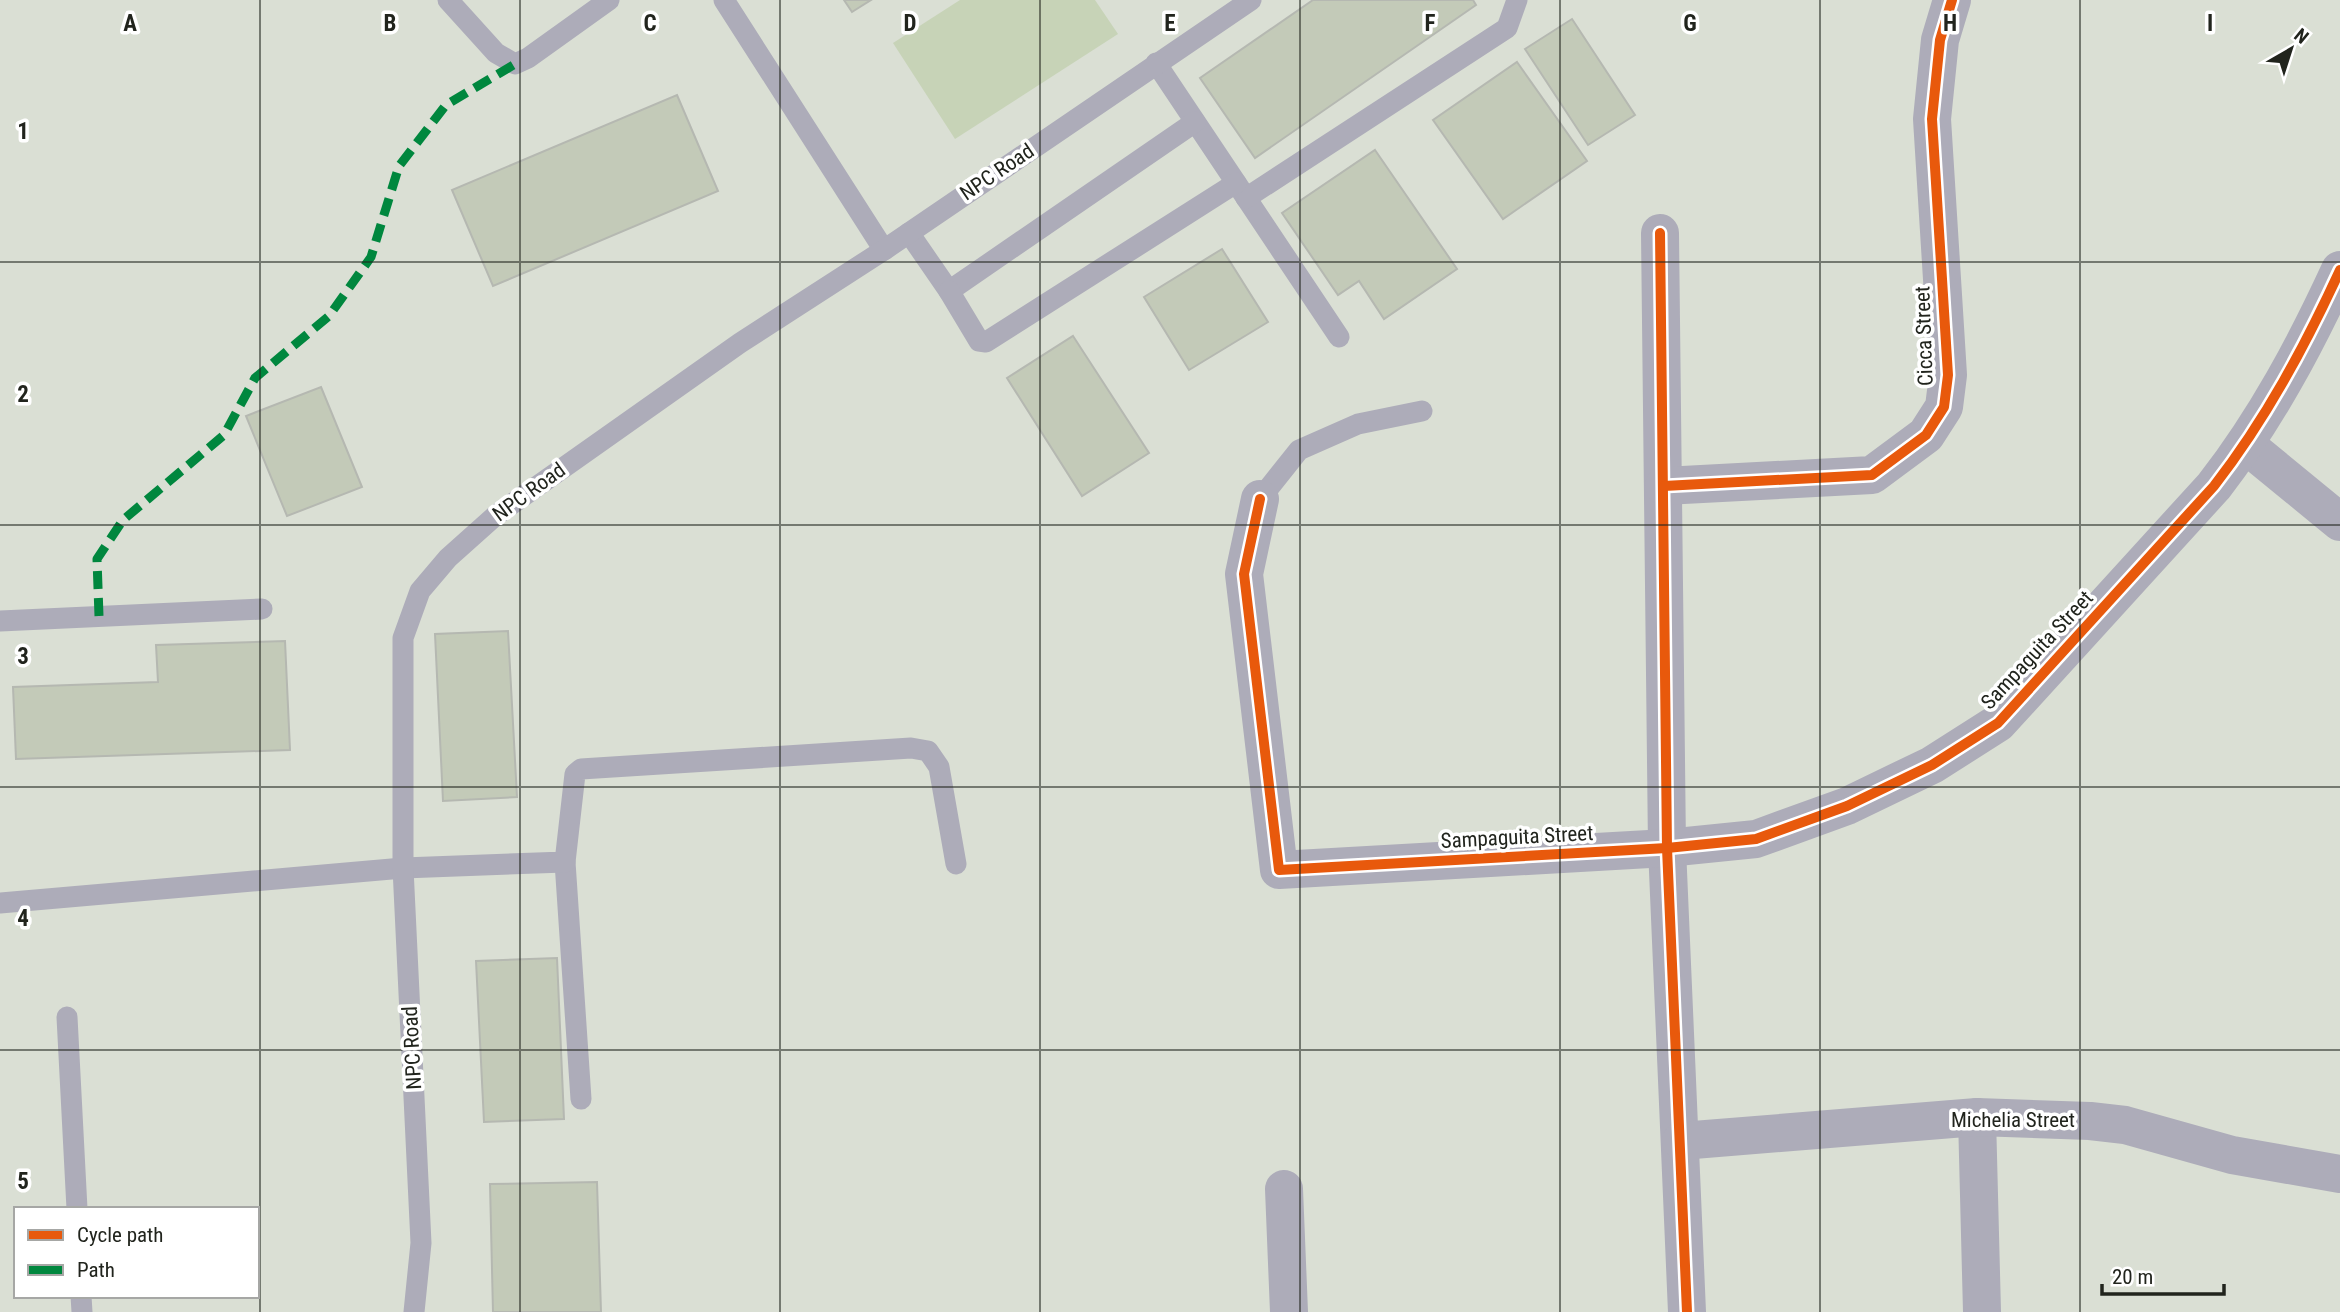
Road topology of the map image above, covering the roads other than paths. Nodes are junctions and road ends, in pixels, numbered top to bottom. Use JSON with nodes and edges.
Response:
{"nodes":[{"id":1,"x":448,"y":0,"type":"edge"},
{"id":2,"x":610,"y":0,"type":"edge"},
{"id":3,"x":724,"y":0,"type":"edge"},
{"id":4,"x":1251,"y":0,"type":"edge"},
{"id":5,"x":1517,"y":0,"type":"edge"},
{"id":6,"x":1952,"y":0,"type":"edge"},
{"id":7,"x":1156,"y":63,"type":"junction"},
{"id":8,"x":1195,"y":122,"type":"junction"},
{"id":9,"x":1241,"y":191,"type":"junction"},
{"id":10,"x":909,"y":233,"type":"junction"},
{"id":11,"x":1660,"y":233,"type":"dead end"},
{"id":12,"x":884,"y":250,"type":"junction"},
{"id":13,"x":2340,"y":270,"type":"edge"},
{"id":14,"x":949,"y":291,"type":"junction"},
{"id":15,"x":1339,"y":337,"type":"dead end"},
{"id":16,"x":1422,"y":411,"type":"dead end"},
{"id":17,"x":2246,"y":445,"type":"junction"},
{"id":18,"x":1664,"y":486,"type":"junction"},
{"id":19,"x":1260,"y":499,"type":"joint"},
{"id":20,"x":2340,"y":523,"type":"edge"},
{"id":21,"x":261,"y":610,"type":"dead end"},
{"id":22,"x":0,"y":621,"type":"edge"},
{"id":23,"x":1667,"y":848,"type":"junction"},
{"id":24,"x":565,"y":862,"type":"junction"},
{"id":25,"x":956,"y":863,"type":"dead end"},
{"id":26,"x":403,"y":867,"type":"junction"},
{"id":27,"x":0,"y":903,"type":"edge"},
{"id":28,"x":67,"y":1017,"type":"dead end"},
{"id":29,"x":582,"y":1099,"type":"dead end"},
{"id":30,"x":1977,"y":1117,"type":"junction"},
{"id":31,"x":1681,"y":1141,"type":"junction"},
{"id":32,"x":2340,"y":1174,"type":"edge"},
{"id":33,"x":1284,"y":1189,"type":"dead end"},
{"id":34,"x":77,"y":1207,"type":"edge"},
{"id":35,"x":414,"y":1312,"type":"edge"},
{"id":36,"x":1289,"y":1312,"type":"edge"},
{"id":37,"x":1687,"y":1312,"type":"edge"},
{"id":38,"x":1982,"y":1312,"type":"edge"}],
"edges":[{"from":1,"to":2,"type":"lane"},
{"from":3,"to":12,"type":"lane"},
{"from":4,"to":7,"type":"lane","name":"NPC Road"},
{"from":5,"to":9,"type":"lane"},
{"from":6,"to":18,"type":"street","name":"Cicca Street"},
{"from":7,"to":8,"type":"lane"},
{"from":7,"to":10,"type":"lane","name":"NPC Road"},
{"from":8,"to":9,"type":"lane"},
{"from":8,"to":14,"type":"lane"},
{"from":9,"to":14,"type":"lane"},
{"from":9,"to":15,"type":"lane"},
{"from":10,"to":12,"type":"lane","name":"NPC Road"},
{"from":10,"to":14,"type":"lane"},
{"from":11,"to":18,"type":"street"},
{"from":12,"to":26,"type":"lane","name":"NPC Road"},
{"from":13,"to":17,"type":"street","name":"Sampaguita Street"},
{"from":16,"to":19,"type":"lane"},
{"from":17,"to":20,"type":"street"},
{"from":17,"to":23,"type":"street","name":"Sampaguita Street"},
{"from":18,"to":23,"type":"street"},
{"from":19,"to":23,"type":"street","name":"Sampaguita Street"},
{"from":21,"to":22,"type":"lane"},
{"from":23,"to":31,"type":"street"},
{"from":24,"to":25,"type":"lane"},
{"from":24,"to":26,"type":"lane"},
{"from":24,"to":29,"type":"lane"},
{"from":26,"to":27,"type":"lane"},
{"from":26,"to":35,"type":"lane","name":"NPC Road"},
{"from":28,"to":34,"type":"lane"},
{"from":30,"to":31,"type":"street","name":"Michelia Street"},
{"from":30,"to":32,"type":"street","name":"Michelia Street"},
{"from":30,"to":38,"type":"street"},
{"from":31,"to":37,"type":"street"},
{"from":33,"to":36,"type":"street"}]}
